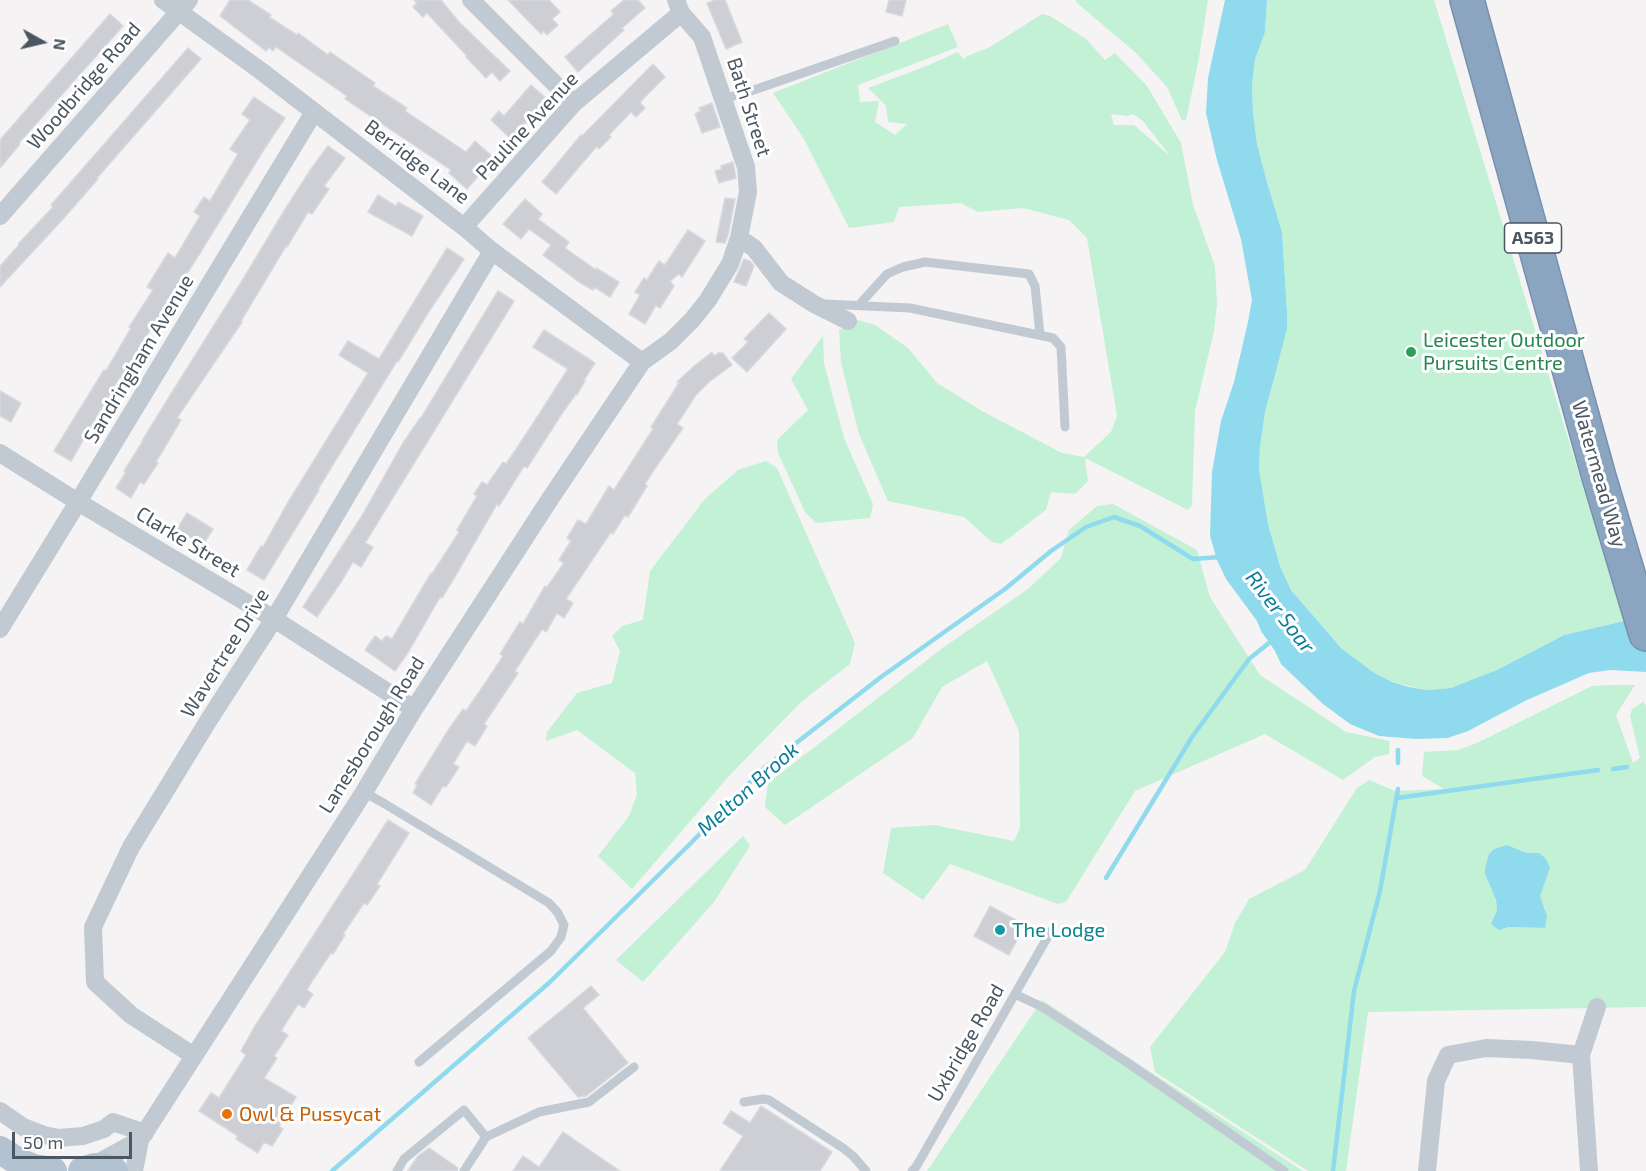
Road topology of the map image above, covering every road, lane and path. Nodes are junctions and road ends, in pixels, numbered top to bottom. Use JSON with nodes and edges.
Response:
{"nodes":[{"id":1,"x":163,"y":0,"type":"edge"},
{"id":2,"x":471,"y":0,"type":"edge"},
{"id":3,"x":1467,"y":0,"type":"edge"},
{"id":4,"x":682,"y":4,"type":"edge"},
{"id":5,"x":184,"y":6,"type":"edge"},
{"id":6,"x":895,"y":41,"type":"dead end"},
{"id":7,"x":723,"y":99,"type":"junction"},
{"id":8,"x":574,"y":103,"type":"junction"},
{"id":9,"x":314,"y":112,"type":"junction"},
{"id":10,"x":0,"y":216,"type":"edge"},
{"id":11,"x":464,"y":227,"type":"junction"},
{"id":12,"x":739,"y":238,"type":"junction"},
{"id":13,"x":492,"y":251,"type":"junction"},
{"id":14,"x":814,"y":304,"type":"junction"},
{"id":15,"x":859,"y":305,"type":"junction"},
{"id":16,"x":848,"y":321,"type":"dead end"},
{"id":17,"x":1040,"y":335,"type":"junction"},
{"id":18,"x":642,"y":362,"type":"junction"},
{"id":19,"x":1065,"y":427,"type":"dead end"},
{"id":20,"x":0,"y":453,"type":"edge"},
{"id":21,"x":78,"y":502,"type":"junction"},
{"id":22,"x":274,"y":620,"type":"junction"},
{"id":23,"x":0,"y":629,"type":"edge"},
{"id":24,"x":1646,"y":634,"type":"edge"},
{"id":25,"x":414,"y":709,"type":"junction"},
{"id":26,"x":364,"y":792,"type":"junction"},
{"id":27,"x":1051,"y":930,"type":"dead end"},
{"id":28,"x":1015,"y":994,"type":"junction"},
{"id":29,"x":1597,"y":1007,"type":"dead end"},
{"id":30,"x":1581,"y":1055,"type":"junction"},
{"id":31,"x":194,"y":1056,"type":"junction"},
{"id":32,"x":419,"y":1062,"type":"dead end"},
{"id":33,"x":634,"y":1067,"type":"dead end"},
{"id":34,"x":744,"y":1102,"type":"dead end"},
{"id":35,"x":0,"y":1111,"type":"edge"},
{"id":36,"x":142,"y":1137,"type":"junction"},
{"id":37,"x":486,"y":1137,"type":"junction"},
{"id":38,"x":0,"y":1150,"type":"edge"},
{"id":39,"x":94,"y":1170,"type":"edge"},
{"id":40,"x":917,"y":1170,"type":"edge"},
{"id":41,"x":53,"y":1171,"type":"edge"},
{"id":42,"x":134,"y":1171,"type":"edge"},
{"id":43,"x":397,"y":1171,"type":"edge"},
{"id":44,"x":464,"y":1171,"type":"edge"},
{"id":45,"x":866,"y":1171,"type":"edge"},
{"id":46,"x":1284,"y":1171,"type":"edge"},
{"id":47,"x":1427,"y":1171,"type":"edge"},
{"id":48,"x":1589,"y":1171,"type":"edge"}],
"edges":[{"from":1,"to":5,"type":"street","name":"Berridge Lane"},
{"from":2,"to":8,"type":"street"},
{"from":3,"to":24,"type":"highway","name":"Watermead Way","number":"A563"},
{"from":4,"to":7,"type":"street","name":"Bath Street"},
{"from":4,"to":8,"type":"street","name":"Pauline Avenue"},
{"from":5,"to":9,"type":"street","name":"Berridge Lane"},
{"from":5,"to":10,"type":"street","name":"Woodbridge Road"},
{"from":6,"to":7,"type":"lane"},
{"from":7,"to":12,"type":"street","name":"Bath Street"},
{"from":8,"to":11,"type":"street","name":"Pauline Avenue"},
{"from":9,"to":11,"type":"street","name":"Berridge Lane"},
{"from":9,"to":21,"type":"street","name":"Sandringham Avenue"},
{"from":11,"to":13,"type":"street","name":"Berridge Lane"},
{"from":12,"to":14,"type":"street"},
{"from":12,"to":18,"type":"street","name":"Bath Street"},
{"from":13,"to":18,"type":"street","name":"Berridge Lane"},
{"from":13,"to":22,"type":"street","name":"Wavertree Drive"},
{"from":14,"to":15,"type":"lane"},
{"from":14,"to":16,"type":"street"},
{"from":15,"to":17,"type":"lane"},
{"from":15,"to":17,"type":"lane"},
{"from":17,"to":19,"type":"lane"},
{"from":18,"to":25,"type":"street","name":"Lanesborough Road"},
{"from":20,"to":21,"type":"street","name":"Clarke Street"},
{"from":21,"to":22,"type":"street","name":"Clarke Street"},
{"from":21,"to":23,"type":"street","name":"Sandringham Avenue"},
{"from":22,"to":25,"type":"street","name":"Clarke Street"},
{"from":22,"to":31,"type":"street","name":"Wavertree Drive"},
{"from":25,"to":26,"type":"street","name":"Lanesborough Road"},
{"from":26,"to":31,"type":"street","name":"Lanesborough Road"},
{"from":26,"to":32,"type":"lane"},
{"from":27,"to":28,"type":"lane","name":"Uxbridge Road"},
{"from":28,"to":40,"type":"lane","name":"Uxbridge Road"},
{"from":28,"to":46,"type":"lane"},
{"from":29,"to":30,"type":"street"},
{"from":30,"to":47,"type":"street"},
{"from":30,"to":48,"type":"street"},
{"from":31,"to":36,"type":"street","name":"Lanesborough Road"},
{"from":33,"to":37,"type":"lane"},
{"from":34,"to":45,"type":"lane"},
{"from":35,"to":36,"type":"street"},
{"from":36,"to":39,"type":"street","name":"Lanesborough Road"},
{"from":36,"to":42,"type":"street","name":"Lanesborough Road"},
{"from":37,"to":43,"type":"lane"},
{"from":37,"to":44,"type":"lane"},
{"from":38,"to":41,"type":"main road"}]}
